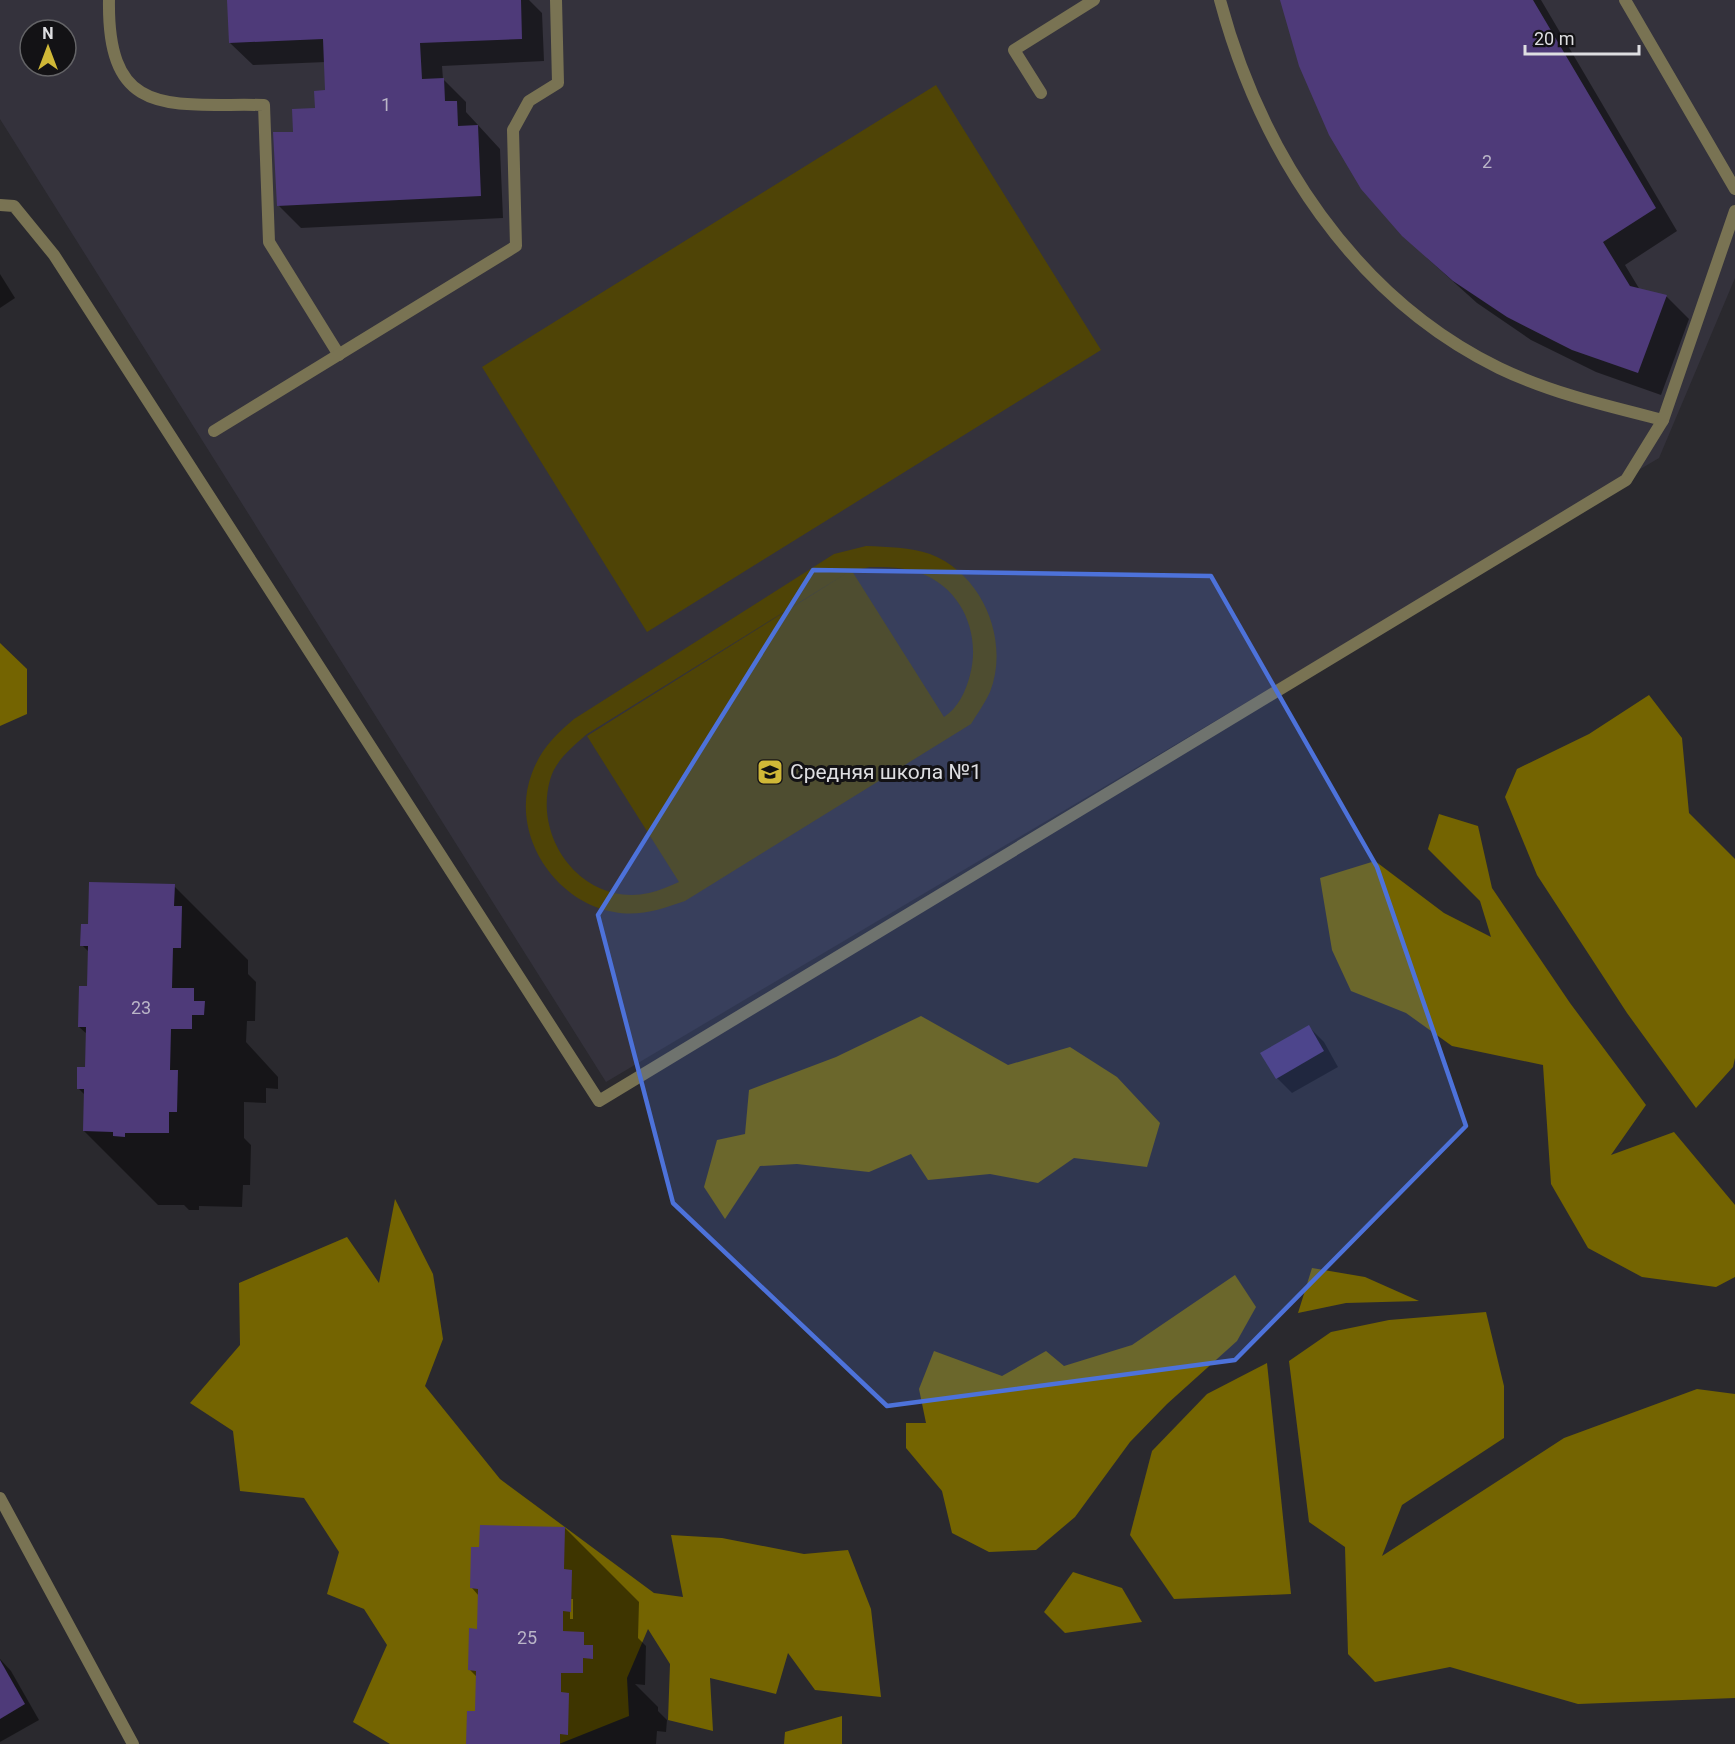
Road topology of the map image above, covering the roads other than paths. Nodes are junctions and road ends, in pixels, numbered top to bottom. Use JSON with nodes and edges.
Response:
{"nodes":[{"id":1,"x":108,"y":0,"type":"edge"},
{"id":2,"x":556,"y":0,"type":"edge"},
{"id":3,"x":1094,"y":0,"type":"edge"},
{"id":4,"x":1220,"y":0,"type":"edge"},
{"id":5,"x":1625,"y":0,"type":"edge"},
{"id":6,"x":1041,"y":93,"type":"dead end"},
{"id":7,"x":1735,"y":189,"type":"edge"},
{"id":8,"x":0,"y":205,"type":"edge"},
{"id":9,"x":1735,"y":211,"type":"edge"},
{"id":10,"x":339,"y":355,"type":"junction"},
{"id":11,"x":1663,"y":420,"type":"junction"},
{"id":12,"x":214,"y":431,"type":"dead end"},
{"id":13,"x":0,"y":1498,"type":"edge"},
{"id":14,"x":133,"y":1744,"type":"edge"}],
"edges":[{"from":1,"to":10,"type":"lane"},
{"from":2,"to":10,"type":"lane"},
{"from":3,"to":6,"type":"lane"},
{"from":4,"to":11,"type":"lane"},
{"from":5,"to":7,"type":"lane"},
{"from":8,"to":11,"type":"lane"},
{"from":9,"to":11,"type":"lane"},
{"from":10,"to":12,"type":"lane"},
{"from":13,"to":14,"type":"lane"}]}
